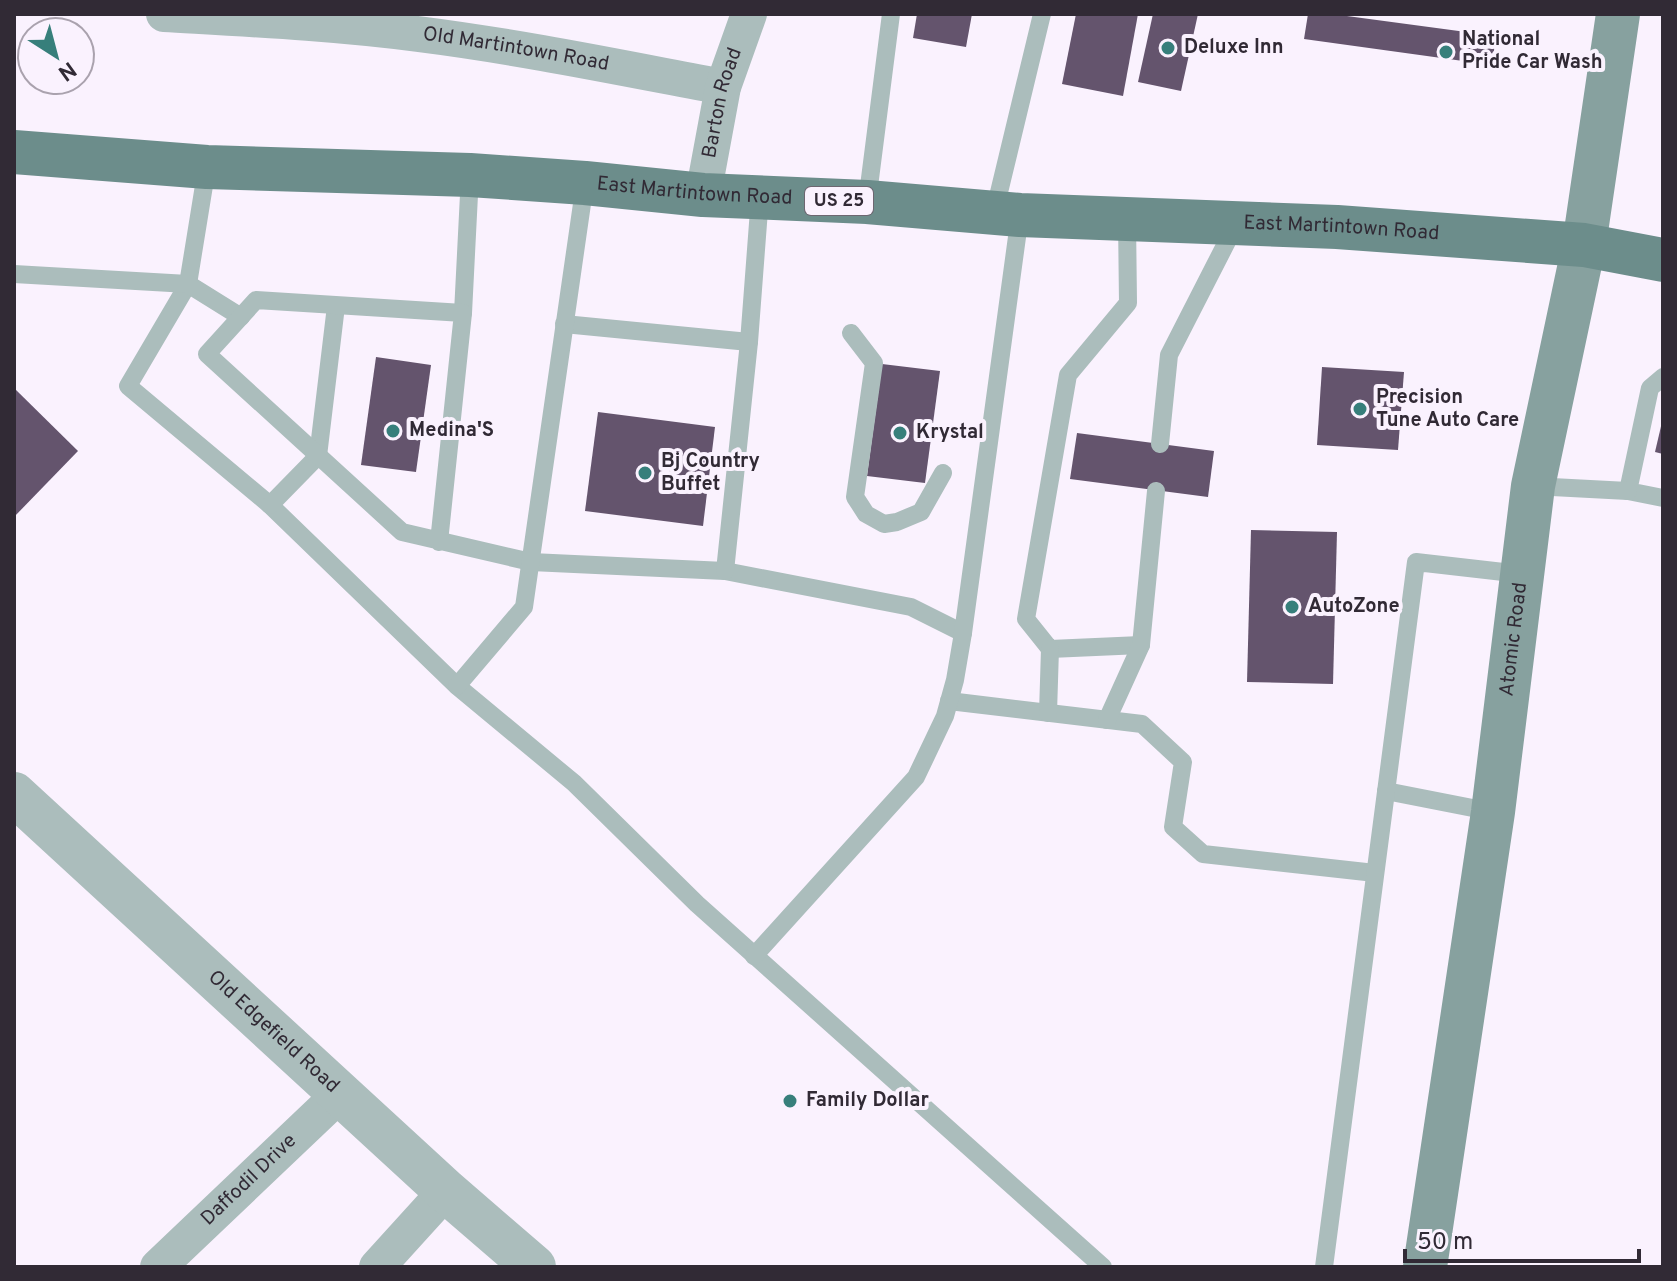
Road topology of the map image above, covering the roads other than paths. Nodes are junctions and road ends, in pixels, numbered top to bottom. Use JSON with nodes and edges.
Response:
{"nodes":[{"id":1,"x":164,"y":14,"type":"edge"},
{"id":2,"x":749,"y":14,"type":"edge"},
{"id":3,"x":891,"y":14,"type":"edge"},
{"id":4,"x":1042,"y":14,"type":"edge"},
{"id":5,"x":1618,"y":14,"type":"edge"},
{"id":6,"x":723,"y":87,"type":"junction"},
{"id":7,"x":14,"y":152,"type":"edge"},
{"id":8,"x":207,"y":167,"type":"junction"},
{"id":9,"x":470,"y":175,"type":"junction"},
{"id":10,"x":585,"y":183,"type":"junction"},
{"id":11,"x":703,"y":195,"type":"junction"},
{"id":12,"x":760,"y":197,"type":"junction"},
{"id":13,"x":867,"y":202,"type":"junction"},
{"id":14,"x":1007,"y":214,"type":"junction"},
{"id":15,"x":1127,"y":219,"type":"junction"},
{"id":16,"x":1236,"y":223,"type":"junction"},
{"id":17,"x":1584,"y":245,"type":"junction"},
{"id":18,"x":1663,"y":260,"type":"edge"},
{"id":19,"x":14,"y":274,"type":"edge"},
{"id":20,"x":188,"y":284,"type":"junction"},
{"id":21,"x":336,"y":306,"type":"junction"},
{"id":22,"x":463,"y":313,"type":"junction"},
{"id":23,"x":241,"y":317,"type":"junction"},
{"id":24,"x":564,"y":324,"type":"junction"},
{"id":25,"x":851,"y":333,"type":"dead end"},
{"id":26,"x":749,"y":342,"type":"junction"},
{"id":27,"x":1663,"y":377,"type":"edge"},
{"id":28,"x":1160,"y":444,"type":"dead end"},
{"id":29,"x":318,"y":456,"type":"junction"},
{"id":30,"x":943,"y":473,"type":"dead end"},
{"id":31,"x":1533,"y":486,"type":"junction"},
{"id":32,"x":1156,"y":491,"type":"dead end"},
{"id":33,"x":1628,"y":491,"type":"junction"},
{"id":34,"x":1663,"y":498,"type":"edge"},
{"id":35,"x":270,"y":505,"type":"junction"},
{"id":36,"x":439,"y":542,"type":"junction"},
{"id":37,"x":531,"y":562,"type":"junction"},
{"id":38,"x":725,"y":571,"type":"junction"},
{"id":39,"x":1521,"y":574,"type":"junction"},
{"id":40,"x":963,"y":633,"type":"junction"},
{"id":41,"x":1141,"y":645,"type":"junction"},
{"id":42,"x":1050,"y":649,"type":"junction"},
{"id":43,"x":457,"y":686,"type":"junction"},
{"id":44,"x":949,"y":701,"type":"junction"},
{"id":45,"x":1048,"y":713,"type":"junction"},
{"id":46,"x":1107,"y":720,"type":"junction"},
{"id":47,"x":1386,"y":791,"type":"junction"},
{"id":48,"x":14,"y":794,"type":"edge"},
{"id":49,"x":1493,"y":812,"type":"junction"},
{"id":50,"x":1375,"y":873,"type":"junction"},
{"id":51,"x":754,"y":956,"type":"junction"},
{"id":52,"x":340,"y":1094,"type":"junction"},
{"id":53,"x":446,"y":1191,"type":"junction"},
{"id":54,"x":158,"y":1267,"type":"edge"},
{"id":55,"x":377,"y":1267,"type":"edge"},
{"id":56,"x":534,"y":1267,"type":"edge"},
{"id":57,"x":1103,"y":1267,"type":"edge"},
{"id":58,"x":1324,"y":1267,"type":"edge"},
{"id":59,"x":1425,"y":1267,"type":"edge"}],
"edges":[{"from":1,"to":6,"type":"street","name":"Old Martintown Road"},
{"from":2,"to":6,"type":"street","name":"Barton Road"},
{"from":3,"to":13,"type":"lane"},
{"from":4,"to":14,"type":"lane"},
{"from":5,"to":17,"type":"main road","name":"Atomic Road"},
{"from":6,"to":11,"type":"street","name":"Barton Road"},
{"from":7,"to":8,"type":"main road","name":"East Martintown Road","number":"US 25"},
{"from":8,"to":9,"type":"main road","name":"East Martintown Road","number":"US 25"},
{"from":8,"to":20,"type":"lane"},
{"from":9,"to":10,"type":"main road","name":"East Martintown Road","number":"US 25"},
{"from":9,"to":22,"type":"lane"},
{"from":10,"to":11,"type":"main road","name":"East Martintown Road","number":"US 25"},
{"from":10,"to":24,"type":"lane"},
{"from":11,"to":12,"type":"main road","name":"East Martintown Road","number":"US 25"},
{"from":12,"to":13,"type":"main road","name":"East Martintown Road","number":"US 25"},
{"from":12,"to":26,"type":"lane"},
{"from":13,"to":14,"type":"main road","name":"East Martintown Road","number":"US 25"},
{"from":14,"to":15,"type":"main road","name":"East Martintown Road","number":"US 25"},
{"from":14,"to":40,"type":"lane"},
{"from":15,"to":16,"type":"main road","name":"East Martintown Road","number":"US 25"},
{"from":15,"to":42,"type":"lane"},
{"from":16,"to":17,"type":"main road","name":"East Martintown Road","number":"US 25"},
{"from":16,"to":28,"type":"lane"},
{"from":17,"to":18,"type":"main road","name":"East Martintown Road","number":"US 25"},
{"from":17,"to":31,"type":"main road","name":"Atomic Road"},
{"from":19,"to":20,"type":"lane"},
{"from":20,"to":23,"type":"lane"},
{"from":20,"to":35,"type":"lane"},
{"from":21,"to":22,"type":"lane"},
{"from":21,"to":23,"type":"lane"},
{"from":21,"to":29,"type":"lane"},
{"from":22,"to":36,"type":"lane"},
{"from":23,"to":29,"type":"lane"},
{"from":24,"to":26,"type":"lane"},
{"from":24,"to":37,"type":"lane"},
{"from":25,"to":30,"type":"lane"},
{"from":26,"to":38,"type":"lane"},
{"from":27,"to":33,"type":"lane"},
{"from":29,"to":35,"type":"lane"},
{"from":29,"to":36,"type":"lane"},
{"from":31,"to":33,"type":"lane"},
{"from":31,"to":39,"type":"main road","name":"Atomic Road"},
{"from":32,"to":41,"type":"lane"},
{"from":33,"to":34,"type":"lane"},
{"from":35,"to":43,"type":"lane"},
{"from":36,"to":37,"type":"lane"},
{"from":37,"to":38,"type":"lane"},
{"from":37,"to":43,"type":"lane"},
{"from":38,"to":40,"type":"lane"},
{"from":39,"to":47,"type":"lane"},
{"from":39,"to":49,"type":"main road","name":"Atomic Road"},
{"from":40,"to":44,"type":"lane"},
{"from":41,"to":42,"type":"lane"},
{"from":41,"to":46,"type":"lane"},
{"from":42,"to":45,"type":"lane"},
{"from":43,"to":51,"type":"lane"},
{"from":44,"to":45,"type":"lane"},
{"from":44,"to":51,"type":"lane"},
{"from":45,"to":46,"type":"lane"},
{"from":46,"to":50,"type":"lane"},
{"from":47,"to":49,"type":"lane"},
{"from":47,"to":50,"type":"lane"},
{"from":48,"to":52,"type":"street","name":"Old Edgefield Road"},
{"from":49,"to":59,"type":"main road","name":"Atomic Road"},
{"from":50,"to":58,"type":"lane"},
{"from":51,"to":57,"type":"lane"},
{"from":52,"to":53,"type":"street","name":"Old Edgefield Road"},
{"from":52,"to":54,"type":"street","name":"Daffodil Drive"},
{"from":53,"to":55,"type":"street"},
{"from":53,"to":56,"type":"street","name":"Old Edgefield Road"}]}
